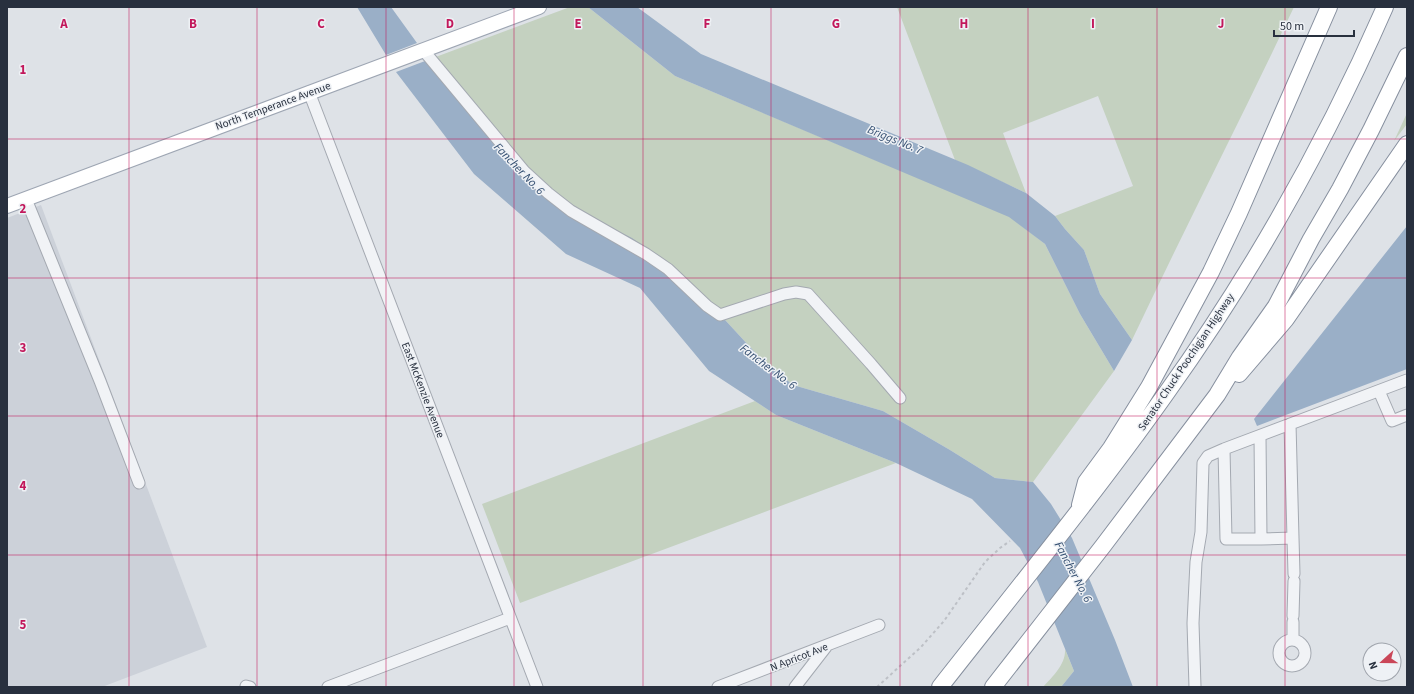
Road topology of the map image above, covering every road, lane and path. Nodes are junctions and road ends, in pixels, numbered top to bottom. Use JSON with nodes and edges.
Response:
{"nodes":[{"id":1,"x":539,"y":7,"type":"edge"},
{"id":2,"x":1329,"y":7,"type":"edge"},
{"id":3,"x":1385,"y":7,"type":"edge"},
{"id":4,"x":520,"y":10,"type":"edge"},
{"id":5,"x":418,"y":53,"type":"junction"},
{"id":6,"x":1407,"y":56,"type":"edge"},
{"id":7,"x":309,"y":92,"type":"junction"},
{"id":8,"x":1407,"y":144,"type":"edge"},
{"id":9,"x":26,"y":199,"type":"junction"},
{"id":10,"x":7,"y":206,"type":"edge"},
{"id":11,"x":1407,"y":380,"type":"edge"},
{"id":12,"x":1379,"y":391,"type":"junction"},
{"id":13,"x":1217,"y":395,"type":"junction"},
{"id":14,"x":900,"y":398,"type":"dead end"},
{"id":15,"x":1407,"y":415,"type":"edge"},
{"id":16,"x":1290,"y":424,"type":"junction"},
{"id":17,"x":1260,"y":436,"type":"junction"},
{"id":18,"x":1224,"y":449,"type":"junction"},
{"id":19,"x":139,"y":483,"type":"dead end"},
{"id":20,"x":1078,"y":512,"type":"junction"},
{"id":21,"x":1293,"y":538,"type":"junction"},
{"id":22,"x":1261,"y":539,"type":"junction"},
{"id":23,"x":1010,"y":541,"type":"dead end"},
{"id":24,"x":510,"y":618,"type":"junction"},
{"id":25,"x":879,"y":625,"type":"dead end"},
{"id":26,"x":1292,"y":640,"type":"dead end"},
{"id":27,"x":827,"y":646,"type":"junction"},
{"id":28,"x":328,"y":687,"type":"edge"},
{"id":29,"x":536,"y":687,"type":"edge"},
{"id":30,"x":719,"y":687,"type":"edge"},
{"id":31,"x":795,"y":687,"type":"edge"},
{"id":32,"x":877,"y":687,"type":"edge"},
{"id":33,"x":940,"y":687,"type":"edge"},
{"id":34,"x":993,"y":687,"type":"edge"},
{"id":35,"x":1195,"y":687,"type":"edge"}],
"edges":[{"from":1,"to":4,"type":"main road","name":"North Temperance Avenue"},
{"from":2,"to":20,"type":"highway"},
{"from":3,"to":20,"type":"highway","name":"Senator Chuck Poochigian Highway"},
{"from":4,"to":5,"type":"main road","name":"North Temperance Avenue"},
{"from":5,"to":7,"type":"main road","name":"North Temperance Avenue"},
{"from":5,"to":14,"type":"street"},
{"from":6,"to":13,"type":"highway"},
{"from":7,"to":9,"type":"main road","name":"North Temperance Avenue"},
{"from":7,"to":24,"type":"street","name":"East McKenzie Avenue"},
{"from":8,"to":13,"type":"highway"},
{"from":9,"to":10,"type":"main road","name":"North Temperance Avenue"},
{"from":9,"to":19,"type":"street"},
{"from":11,"to":12,"type":"street"},
{"from":12,"to":15,"type":"street"},
{"from":12,"to":16,"type":"street"},
{"from":13,"to":34,"type":"highway"},
{"from":16,"to":17,"type":"street"},
{"from":16,"to":21,"type":"street"},
{"from":17,"to":18,"type":"street"},
{"from":17,"to":22,"type":"street"},
{"from":18,"to":22,"type":"street"},
{"from":18,"to":35,"type":"street"},
{"from":20,"to":33,"type":"highway","name":"Senator Chuck Poochigian Highway"},
{"from":21,"to":22,"type":"street"},
{"from":21,"to":26,"type":"street"},
{"from":23,"to":32,"type":"path"},
{"from":24,"to":28,"type":"street"},
{"from":24,"to":29,"type":"street","name":"East McKenzie Avenue"},
{"from":25,"to":27,"type":"street","name":"N Apricot Ave"},
{"from":27,"to":30,"type":"street","name":"N Apricot Ave"},
{"from":27,"to":31,"type":"street"}]}
